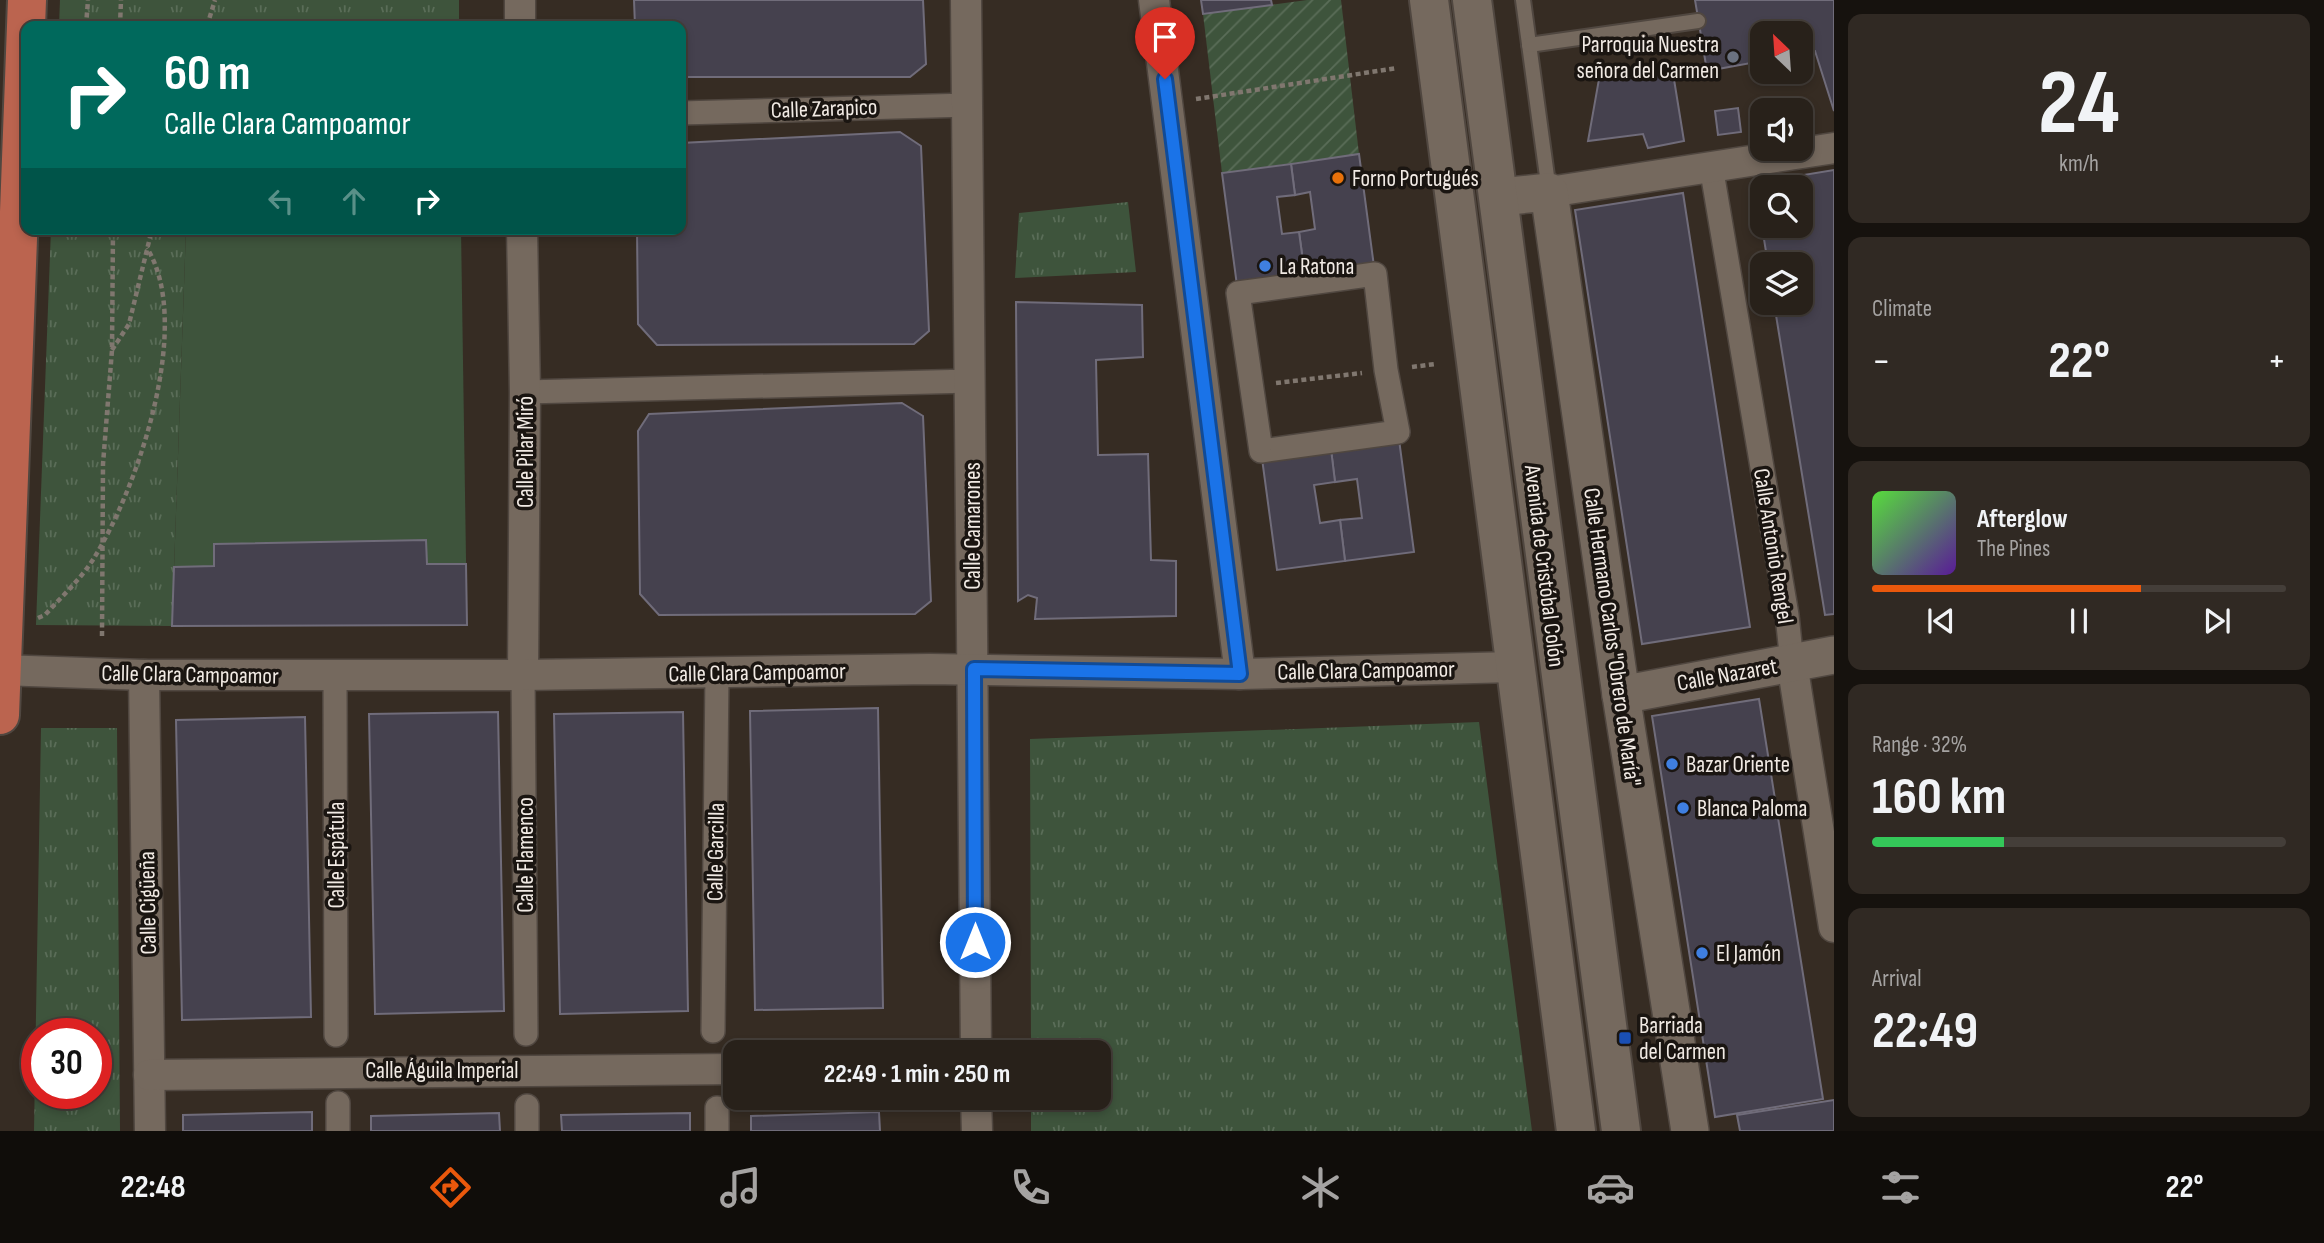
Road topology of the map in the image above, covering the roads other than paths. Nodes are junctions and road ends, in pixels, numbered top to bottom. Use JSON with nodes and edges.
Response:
{"nodes":[{"id":1,"x":27,"y":0,"type":"edge"},
{"id":2,"x":520,"y":0,"type":"edge"},
{"id":3,"x":966,"y":0,"type":"edge"},
{"id":4,"x":1154,"y":0,"type":"edge"},
{"id":5,"x":1429,"y":0,"type":"edge"},
{"id":6,"x":1472,"y":0,"type":"edge"},
{"id":7,"x":1523,"y":0,"type":"edge"},
{"id":8,"x":26,"y":21,"type":"edge"},
{"id":9,"x":520,"y":21,"type":"edge"},
{"id":10,"x":1698,"y":21,"type":"dead end"},
{"id":11,"x":1529,"y":45,"type":"junction"},
{"id":12,"x":968,"y":105,"type":"junction"},
{"id":13,"x":686,"y":113,"type":"edge"},
{"id":14,"x":1834,"y":148,"type":"edge"},
{"id":15,"x":21,"y":155,"type":"edge"},
{"id":16,"x":1711,"y":166,"type":"junction"},
{"id":17,"x":1549,"y":192,"type":"junction"},
{"id":18,"x":1499,"y":197,"type":"junction"},
{"id":19,"x":522,"y":235,"type":"edge"},
{"id":20,"x":971,"y":381,"type":"junction"},
{"id":21,"x":1251,"y":386,"type":"joint"},
{"id":22,"x":525,"y":392,"type":"junction"},
{"id":23,"x":1834,"y":655,"type":"edge"},
{"id":24,"x":1792,"y":663,"type":"junction"},
{"id":25,"x":1514,"y":667,"type":"junction"},
{"id":26,"x":974,"y":669,"type":"junction"},
{"id":27,"x":1,"y":670,"type":"edge"},
{"id":28,"x":717,"y":673,"type":"junction"},
{"id":29,"x":1240,"y":674,"type":"junction"},
{"id":30,"x":144,"y":675,"type":"junction"},
{"id":31,"x":335,"y":675,"type":"junction"},
{"id":32,"x":523,"y":675,"type":"junction"},
{"id":33,"x":1621,"y":695,"type":"junction"},
{"id":34,"x":0,"y":715,"type":"edge"},
{"id":35,"x":1834,"y":927,"type":"edge"},
{"id":36,"x":713,"y":1031,"type":"dead end"},
{"id":37,"x":526,"y":1034,"type":"dead end"},
{"id":38,"x":336,"y":1035,"type":"dead end"},
{"id":39,"x":976,"y":1040,"type":"edge"},
{"id":40,"x":723,"y":1069,"type":"edge"},
{"id":41,"x":149,"y":1075,"type":"junction"},
{"id":42,"x":338,"y":1103,"type":"dead end"},
{"id":43,"x":527,"y":1106,"type":"dead end"},
{"id":44,"x":976,"y":1110,"type":"edge"},
{"id":45,"x":150,"y":1131,"type":"edge"},
{"id":46,"x":338,"y":1131,"type":"edge"},
{"id":47,"x":527,"y":1131,"type":"edge"},
{"id":48,"x":976,"y":1131,"type":"edge"},
{"id":49,"x":1576,"y":1131,"type":"edge"},
{"id":50,"x":1621,"y":1131,"type":"edge"},
{"id":51,"x":1690,"y":1131,"type":"edge"}],
"edges":[{"from":1,"to":8,"type":"main road"},
{"from":2,"to":9,"type":"street"},
{"from":3,"to":12,"type":"street","name":"Calle Camarones"},
{"from":4,"to":29,"type":"street"},
{"from":5,"to":25,"type":"main road","name":"Avenida de Cristóbal Colón"},
{"from":6,"to":18,"type":"main road","name":"Avenida de Cristóbal Colón"},
{"from":7,"to":11,"type":"lane"},
{"from":10,"to":11,"type":"lane"},
{"from":11,"to":17,"type":"lane"},
{"from":12,"to":13,"type":"street","name":"Calle Zarapico"},
{"from":12,"to":20,"type":"street","name":"Calle Camarones"},
{"from":14,"to":16,"type":"street"},
{"from":15,"to":27,"type":"main road"},
{"from":16,"to":17,"type":"street"},
{"from":16,"to":24,"type":"street","name":"Calle Antonio Rengel"},
{"from":17,"to":18,"type":"street"},
{"from":17,"to":33,"type":"street","name":"Calle Hermano Carlos \"Obrero de María\""},
{"from":18,"to":50,"type":"main road","name":"Avenida de Cristóbal Colón"},
{"from":19,"to":22,"type":"street","name":"Calle Pilar Miró"},
{"from":20,"to":22,"type":"street"},
{"from":20,"to":26,"type":"street","name":"Calle Camarones"},
{"from":21,"to":21,"type":"street"},
{"from":22,"to":32,"type":"street","name":"Calle Pilar Miró"},
{"from":23,"to":24,"type":"street","name":"Calle Nazaret"},
{"from":24,"to":33,"type":"street","name":"Calle Nazaret"},
{"from":24,"to":35,"type":"street","name":"Calle Antonio Rengel"},
{"from":25,"to":29,"type":"street","name":"Calle Clara Campoamor"},
{"from":25,"to":49,"type":"main road","name":"Avenida de Cristóbal Colón"},
{"from":26,"to":28,"type":"street","name":"Calle Clara Campoamor"},
{"from":26,"to":29,"type":"street","name":"Calle Clara Campoamor"},
{"from":26,"to":39,"type":"street","name":"Calle Camarones"},
{"from":27,"to":30,"type":"street","name":"Calle Clara Campoamor"},
{"from":27,"to":34,"type":"main road"},
{"from":28,"to":32,"type":"street","name":"Calle Clara Campoamor"},
{"from":28,"to":36,"type":"street","name":"Calle Garcilla"},
{"from":30,"to":31,"type":"street","name":"Calle Clara Campoamor"},
{"from":30,"to":41,"type":"street","name":"Calle Cigüeña"},
{"from":31,"to":32,"type":"street","name":"Calle Clara Campoamor"},
{"from":31,"to":38,"type":"street","name":"Calle Espátula"},
{"from":32,"to":37,"type":"street","name":"Calle Flamenco"},
{"from":33,"to":51,"type":"street","name":"Calle Hermano Carlos \"Obrero de María\""},
{"from":40,"to":41,"type":"street","name":"Calle Águila Imperial"},
{"from":41,"to":45,"type":"street","name":"Calle Cigüeña"},
{"from":42,"to":46,"type":"street"},
{"from":43,"to":47,"type":"street"},
{"from":44,"to":48,"type":"street"}]}
